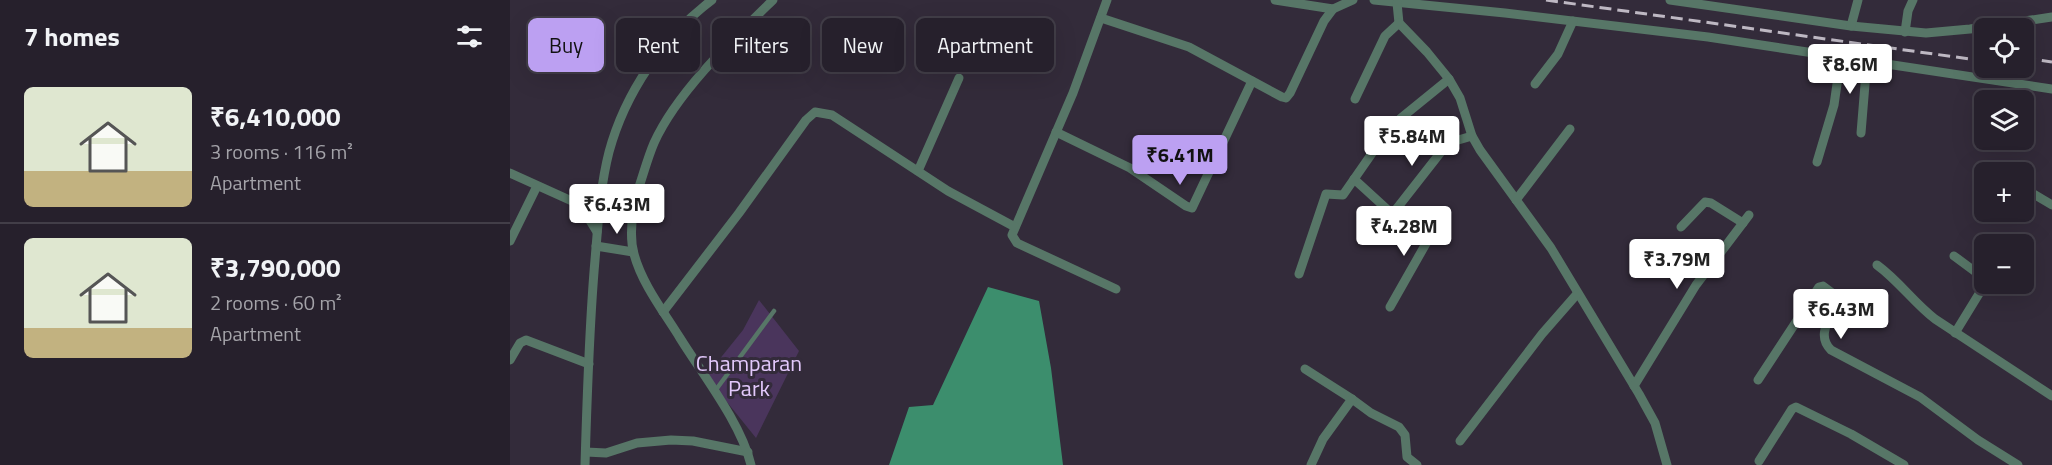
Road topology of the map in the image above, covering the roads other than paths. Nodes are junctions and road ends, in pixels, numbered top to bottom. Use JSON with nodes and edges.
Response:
{"nodes":[{"id":1,"x":712,"y":0,"type":"edge"},
{"id":2,"x":773,"y":0,"type":"edge"},
{"id":3,"x":1107,"y":0,"type":"edge"},
{"id":4,"x":1275,"y":0,"type":"edge"},
{"id":5,"x":1353,"y":0,"type":"edge"},
{"id":6,"x":1374,"y":0,"type":"edge"},
{"id":7,"x":1670,"y":0,"type":"edge"},
{"id":8,"x":1743,"y":0,"type":"edge"},
{"id":9,"x":1858,"y":0,"type":"edge"},
{"id":10,"x":1913,"y":0,"type":"edge"},
{"id":11,"x":1397,"y":3,"type":"junction"},
{"id":12,"x":1333,"y":9,"type":"junction"},
{"id":13,"x":1739,"y":10,"type":"junction"},
{"id":14,"x":2052,"y":17,"type":"edge"},
{"id":15,"x":1101,"y":18,"type":"junction"},
{"id":16,"x":1573,"y":21,"type":"junction"},
{"id":17,"x":1399,"y":23,"type":"junction"},
{"id":18,"x":1851,"y":26,"type":"junction"},
{"id":19,"x":1905,"y":32,"type":"junction"},
{"id":20,"x":1841,"y":56,"type":"junction"},
{"id":21,"x":1867,"y":60,"type":"junction"},
{"id":22,"x":959,"y":78,"type":"dead end"},
{"id":23,"x":1449,"y":79,"type":"junction"},
{"id":24,"x":1252,"y":81,"type":"junction"},
{"id":25,"x":1535,"y":84,"type":"dead end"},
{"id":26,"x":2052,"y":88,"type":"edge"},
{"id":27,"x":1355,"y":99,"type":"dead end"},
{"id":28,"x":1570,"y":129,"type":"dead end"},
{"id":29,"x":1056,"y":132,"type":"junction"},
{"id":30,"x":1861,"y":133,"type":"dead end"},
{"id":31,"x":1472,"y":136,"type":"junction"},
{"id":32,"x":1817,"y":162,"type":"dead end"},
{"id":33,"x":918,"y":171,"type":"junction"},
{"id":34,"x":510,"y":173,"type":"edge"},
{"id":35,"x":1354,"y":179,"type":"junction"},
{"id":36,"x":537,"y":186,"type":"junction"},
{"id":37,"x":2034,"y":194,"type":"edge"},
{"id":38,"x":1516,"y":200,"type":"junction"},
{"id":39,"x":2052,"y":205,"type":"edge"},
{"id":40,"x":1395,"y":211,"type":"junction"},
{"id":41,"x":1015,"y":227,"type":"junction"},
{"id":42,"x":1681,"y":227,"type":"dead end"},
{"id":43,"x":597,"y":232,"type":"junction"},
{"id":44,"x":510,"y":241,"type":"edge"},
{"id":45,"x":596,"y":246,"type":"junction"},
{"id":46,"x":633,"y":252,"type":"junction"},
{"id":47,"x":1954,"y":256,"type":"dead end"},
{"id":48,"x":1877,"y":265,"type":"dead end"},
{"id":49,"x":1974,"y":271,"type":"edge"},
{"id":50,"x":1299,"y":274,"type":"dead end"},
{"id":51,"x":1116,"y":289,"type":"dead end"},
{"id":52,"x":1577,"y":294,"type":"junction"},
{"id":53,"x":1980,"y":294,"type":"edge"},
{"id":54,"x":1390,"y":307,"type":"dead end"},
{"id":55,"x":774,"y":311,"type":"dead end"},
{"id":56,"x":663,"y":312,"type":"junction"},
{"id":57,"x":1955,"y":333,"type":"junction"},
{"id":58,"x":510,"y":360,"type":"edge"},
{"id":59,"x":589,"y":364,"type":"junction"},
{"id":60,"x":1305,"y":369,"type":"dead end"},
{"id":61,"x":1758,"y":380,"type":"dead end"},
{"id":62,"x":1634,"y":386,"type":"junction"},
{"id":63,"x":714,"y":393,"type":"junction"},
{"id":64,"x":2052,"y":396,"type":"edge"},
{"id":65,"x":1352,"y":399,"type":"junction"},
{"id":66,"x":1460,"y":441,"type":"dead end"},
{"id":67,"x":586,"y":452,"type":"junction"},
{"id":68,"x":748,"y":452,"type":"junction"},
{"id":69,"x":1759,"y":461,"type":"dead end"},
{"id":70,"x":585,"y":465,"type":"edge"},
{"id":71,"x":751,"y":465,"type":"edge"},
{"id":72,"x":1311,"y":465,"type":"edge"},
{"id":73,"x":1418,"y":465,"type":"edge"},
{"id":74,"x":1667,"y":465,"type":"edge"},
{"id":75,"x":1904,"y":465,"type":"edge"},
{"id":76,"x":2018,"y":465,"type":"edge"}],
"edges":[{"from":1,"to":43,"type":"street"},
{"from":2,"to":46,"type":"street"},
{"from":3,"to":15,"type":"street"},
{"from":4,"to":12,"type":"street"},
{"from":5,"to":12,"type":"street"},
{"from":6,"to":11,"type":"street"},
{"from":7,"to":13,"type":"street"},
{"from":8,"to":13,"type":"street"},
{"from":9,"to":18,"type":"street"},
{"from":10,"to":19,"type":"street"},
{"from":11,"to":16,"type":"street"},
{"from":11,"to":17,"type":"street"},
{"from":12,"to":24,"type":"street"},
{"from":13,"to":18,"type":"street"},
{"from":14,"to":19,"type":"street"},
{"from":15,"to":24,"type":"street"},
{"from":15,"to":29,"type":"street"},
{"from":16,"to":20,"type":"street"},
{"from":16,"to":25,"type":"street"},
{"from":17,"to":23,"type":"street"},
{"from":17,"to":27,"type":"street"},
{"from":18,"to":19,"type":"street"},
{"from":20,"to":21,"type":"street"},
{"from":20,"to":32,"type":"street"},
{"from":21,"to":26,"type":"street"},
{"from":21,"to":30,"type":"street"},
{"from":22,"to":33,"type":"street"},
{"from":23,"to":31,"type":"street"},
{"from":23,"to":35,"type":"street"},
{"from":24,"to":29,"type":"street"},
{"from":28,"to":38,"type":"street"},
{"from":29,"to":41,"type":"street"},
{"from":31,"to":38,"type":"street"},
{"from":31,"to":40,"type":"street"},
{"from":33,"to":41,"type":"street"},
{"from":33,"to":56,"type":"street"},
{"from":34,"to":36,"type":"street"},
{"from":35,"to":40,"type":"street"},
{"from":35,"to":50,"type":"street"},
{"from":36,"to":43,"type":"street"},
{"from":36,"to":44,"type":"street"},
{"from":37,"to":39,"type":"street"},
{"from":38,"to":52,"type":"street"},
{"from":40,"to":54,"type":"street"},
{"from":41,"to":51,"type":"street"},
{"from":42,"to":62,"type":"street"},
{"from":43,"to":45,"type":"street"},
{"from":45,"to":46,"type":"street"},
{"from":45,"to":59,"type":"street"},
{"from":46,"to":56,"type":"street"},
{"from":47,"to":49,"type":"street"},
{"from":48,"to":57,"type":"street"},
{"from":52,"to":62,"type":"street"},
{"from":52,"to":66,"type":"street"},
{"from":53,"to":57,"type":"street"},
{"from":55,"to":63,"type":"lane"},
{"from":56,"to":63,"type":"street"},
{"from":57,"to":64,"type":"street"},
{"from":58,"to":59,"type":"street"},
{"from":59,"to":67,"type":"street"},
{"from":60,"to":65,"type":"street"},
{"from":61,"to":76,"type":"street"},
{"from":62,"to":74,"type":"street"},
{"from":63,"to":68,"type":"street"},
{"from":65,"to":72,"type":"street"},
{"from":65,"to":73,"type":"street"},
{"from":67,"to":68,"type":"street"},
{"from":67,"to":70,"type":"street"},
{"from":68,"to":71,"type":"street"},
{"from":69,"to":75,"type":"street"}]}
